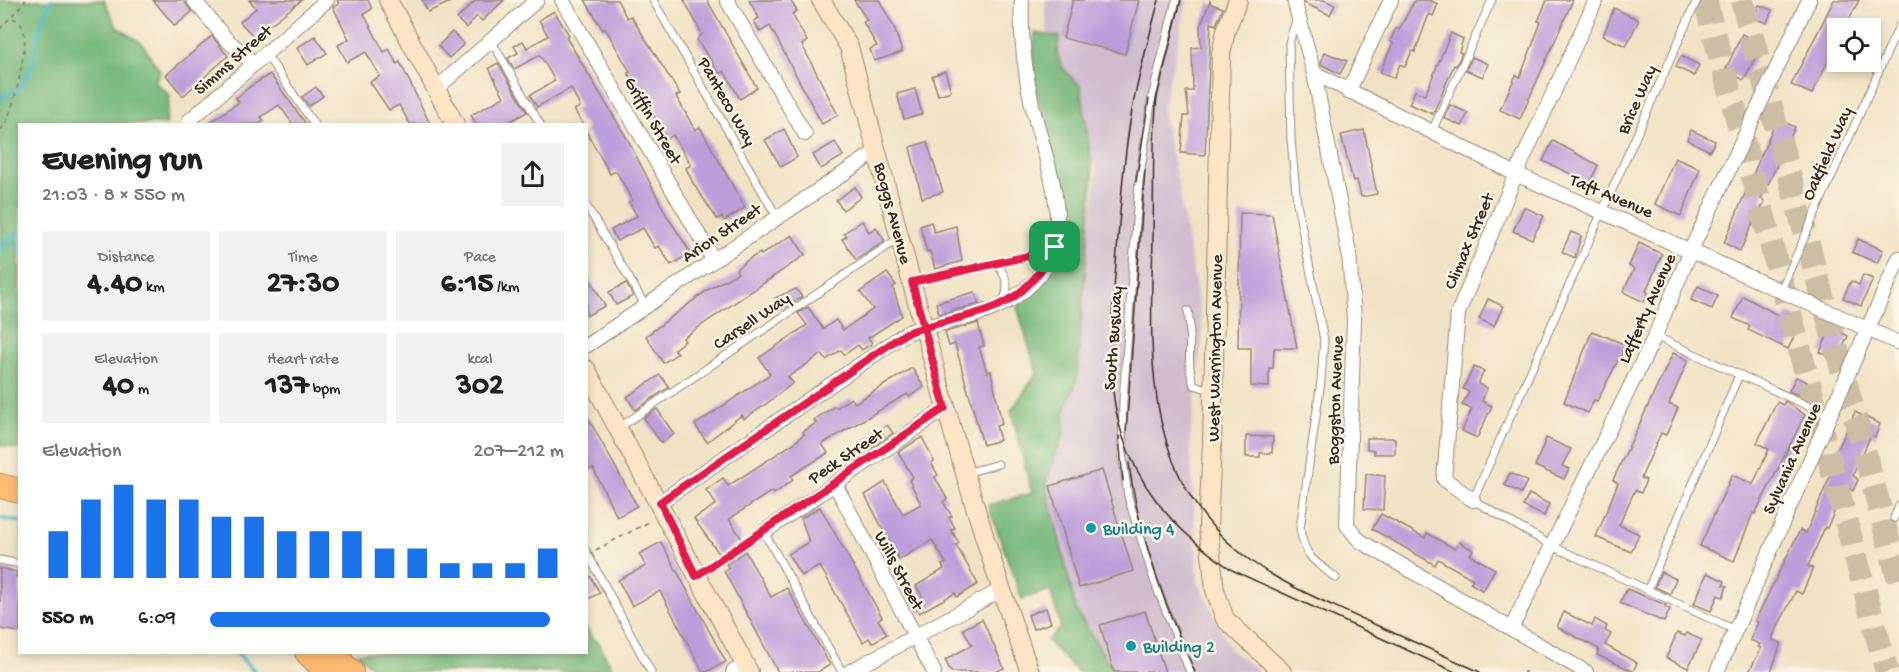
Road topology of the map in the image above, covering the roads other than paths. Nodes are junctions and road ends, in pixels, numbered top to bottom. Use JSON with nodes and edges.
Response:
{"nodes":[{"id":1,"x":194,"y":0,"type":"edge"},
{"id":2,"x":327,"y":0,"type":"edge"},
{"id":3,"x":388,"y":0,"type":"edge"},
{"id":4,"x":537,"y":0,"type":"edge"},
{"id":5,"x":562,"y":0,"type":"edge"},
{"id":6,"x":653,"y":0,"type":"edge"},
{"id":7,"x":727,"y":0,"type":"edge"},
{"id":8,"x":821,"y":0,"type":"edge"},
{"id":9,"x":1022,"y":0,"type":"edge"},
{"id":10,"x":1176,"y":0,"type":"edge"},
{"id":11,"x":1238,"y":0,"type":"edge"},
{"id":12,"x":1294,"y":0,"type":"edge"},
{"id":13,"x":1391,"y":0,"type":"edge"},
{"id":14,"x":1492,"y":0,"type":"edge"},
{"id":15,"x":1596,"y":0,"type":"edge"},
{"id":16,"x":1697,"y":0,"type":"edge"},
{"id":17,"x":1809,"y":0,"type":"edge"},
{"id":18,"x":1297,"y":17,"type":"junction"},
{"id":19,"x":1899,"y":26,"type":"edge"},
{"id":20,"x":491,"y":40,"type":"junction"},
{"id":21,"x":265,"y":53,"type":"junction"},
{"id":22,"x":253,"y":63,"type":"junction"},
{"id":23,"x":1314,"y":73,"type":"junction"},
{"id":24,"x":436,"y":89,"type":"junction"},
{"id":25,"x":1348,"y":92,"type":"junction"},
{"id":26,"x":190,"y":123,"type":"edge"},
{"id":27,"x":313,"y":123,"type":"edge"},
{"id":28,"x":453,"y":123,"type":"edge"},
{"id":29,"x":539,"y":123,"type":"edge"},
{"id":30,"x":1432,"y":131,"type":"junction"},
{"id":31,"x":805,"y":134,"type":"dead end"},
{"id":32,"x":877,"y":151,"type":"junction"},
{"id":33,"x":1516,"y":174,"type":"junction"},
{"id":34,"x":588,"y":208,"type":"edge"},
{"id":35,"x":1603,"y":210,"type":"junction"},
{"id":36,"x":777,"y":217,"type":"junction"},
{"id":37,"x":900,"y":237,"type":"junction"},
{"id":38,"x":1055,"y":247,"type":"junction"},
{"id":39,"x":1691,"y":250,"type":"junction"},
{"id":40,"x":1899,"y":258,"type":"edge"},
{"id":41,"x":713,"y":259,"type":"junction"},
{"id":42,"x":996,"y":263,"type":"junction"},
{"id":43,"x":912,"y":282,"type":"junction"},
{"id":44,"x":1780,"y":292,"type":"junction"},
{"id":45,"x":645,"y":305,"type":"junction"},
{"id":46,"x":1000,"y":305,"type":"junction"},
{"id":47,"x":1188,"y":311,"type":"dead end"},
{"id":48,"x":924,"y":326,"type":"junction"},
{"id":49,"x":1868,"y":329,"type":"junction"},
{"id":50,"x":1655,"y":336,"type":"junction"},
{"id":51,"x":1899,"y":343,"type":"edge"},
{"id":52,"x":588,"y":345,"type":"edge"},
{"id":53,"x":588,"y":372,"type":"edge"},
{"id":54,"x":1740,"y":375,"type":"junction"},
{"id":55,"x":1214,"y":391,"type":"junction"},
{"id":56,"x":945,"y":408,"type":"junction"},
{"id":57,"x":1830,"y":416,"type":"junction"},
{"id":58,"x":620,"y":427,"type":"junction"},
{"id":59,"x":998,"y":464,"type":"dead end"},
{"id":60,"x":0,"y":470,"type":"edge"},
{"id":61,"x":964,"y":473,"type":"junction"},
{"id":62,"x":18,"y":474,"type":"edge"},
{"id":63,"x":835,"y":484,"type":"junction"},
{"id":64,"x":0,"y":486,"type":"edge"},
{"id":65,"x":18,"y":490,"type":"edge"},
{"id":66,"x":1473,"y":500,"type":"junction"},
{"id":67,"x":660,"y":502,"type":"junction"},
{"id":68,"x":1899,"y":506,"type":"edge"},
{"id":69,"x":1894,"y":518,"type":"dead end"},
{"id":70,"x":764,"y":532,"type":"junction"},
{"id":71,"x":1552,"y":546,"type":"junction"},
{"id":72,"x":588,"y":555,"type":"edge"},
{"id":73,"x":0,"y":560,"type":"edge"},
{"id":74,"x":18,"y":564,"type":"edge"},
{"id":75,"x":696,"y":576,"type":"junction"},
{"id":76,"x":1336,"y":578,"type":"dead end"},
{"id":77,"x":1648,"y":588,"type":"junction"},
{"id":78,"x":1001,"y":590,"type":"junction"},
{"id":79,"x":1511,"y":629,"type":"junction"},
{"id":80,"x":1735,"y":630,"type":"junction"},
{"id":81,"x":915,"y":636,"type":"junction"},
{"id":82,"x":309,"y":654,"type":"edge"},
{"id":83,"x":333,"y":654,"type":"edge"},
{"id":84,"x":742,"y":670,"type":"edge"},
{"id":85,"x":327,"y":672,"type":"edge"},
{"id":86,"x":351,"y":672,"type":"edge"},
{"id":87,"x":651,"y":672,"type":"edge"},
{"id":88,"x":842,"y":672,"type":"edge"},
{"id":89,"x":849,"y":672,"type":"edge"},
{"id":90,"x":934,"y":672,"type":"edge"},
{"id":91,"x":1030,"y":672,"type":"edge"},
{"id":92,"x":1190,"y":672,"type":"edge"},
{"id":93,"x":1282,"y":672,"type":"edge"},
{"id":94,"x":1586,"y":672,"type":"edge"},
{"id":95,"x":1717,"y":672,"type":"edge"}],
"edges":[{"from":1,"to":22,"type":"street"},
{"from":2,"to":21,"type":"street","name":"Simms Street"},
{"from":3,"to":24,"type":"street"},
{"from":4,"to":20,"type":"street"},
{"from":5,"to":41,"type":"street","name":"Griffin Street"},
{"from":6,"to":36,"type":"lane","name":"Panteco Way"},
{"from":7,"to":31,"type":"street"},
{"from":8,"to":32,"type":"street","name":"Boggs Avenue"},
{"from":9,"to":38,"type":"street"},
{"from":10,"to":92,"type":"lane","name":"South Busway"},
{"from":11,"to":55,"type":"street","name":"West Warrington Avenue"},
{"from":12,"to":18,"type":"street","name":"Boggston Avenue"},
{"from":13,"to":25,"type":"street"},
{"from":14,"to":30,"type":"lane"},
{"from":15,"to":33,"type":"street","name":"Climax Street"},
{"from":16,"to":35,"type":"lane","name":"Brice Way"},
{"from":17,"to":39,"type":"street","name":"Lafferty Avenue"},
{"from":18,"to":23,"type":"street","name":"Boggston Avenue"},
{"from":18,"to":76,"type":"lane"},
{"from":19,"to":44,"type":"lane","name":"Oakfield Way"},
{"from":20,"to":24,"type":"street"},
{"from":20,"to":29,"type":"lane"},
{"from":21,"to":22,"type":"street","name":"Simms Street"},
{"from":21,"to":27,"type":"lane"},
{"from":22,"to":26,"type":"street","name":"Simms Street"},
{"from":23,"to":25,"type":"street","name":"Taft Avenue"},
{"from":23,"to":79,"type":"street","name":"Boggston Avenue"},
{"from":24,"to":28,"type":"street"},
{"from":25,"to":30,"type":"street","name":"Taft Avenue"},
{"from":30,"to":33,"type":"street","name":"Taft Avenue"},
{"from":32,"to":36,"type":"street","name":"Arion Street"},
{"from":32,"to":37,"type":"street","name":"Boggs Avenue"},
{"from":33,"to":35,"type":"street","name":"Taft Avenue"},
{"from":33,"to":66,"type":"street","name":"Climax Street"},
{"from":34,"to":45,"type":"lane"},
{"from":35,"to":39,"type":"street","name":"Taft Avenue"},
{"from":35,"to":66,"type":"lane","name":"Brice Way"},
{"from":36,"to":41,"type":"street","name":"Arion Street"},
{"from":37,"to":43,"type":"street","name":"Boggs Avenue"},
{"from":37,"to":58,"type":"lane","name":"Carsell Way"},
{"from":38,"to":42,"type":"lane"},
{"from":38,"to":46,"type":"street"},
{"from":39,"to":44,"type":"street","name":"Taft Avenue"},
{"from":39,"to":50,"type":"street","name":"Lafferty Avenue"},
{"from":40,"to":49,"type":"street","name":"Sylvania Avenue"},
{"from":41,"to":45,"type":"street","name":"Arion Street"},
{"from":42,"to":43,"type":"lane"},
{"from":42,"to":46,"type":"lane"},
{"from":43,"to":48,"type":"street","name":"Boggs Avenue"},
{"from":44,"to":49,"type":"street","name":"Taft Avenue"},
{"from":45,"to":52,"type":"street","name":"Arion Street"},
{"from":46,"to":48,"type":"street"},
{"from":47,"to":55,"type":"lane"},
{"from":48,"to":56,"type":"street","name":"Boggs Avenue"},
{"from":48,"to":67,"type":"street"},
{"from":49,"to":51,"type":"street","name":"Taft Avenue"},
{"from":49,"to":57,"type":"street","name":"Sylvania Avenue"},
{"from":50,"to":54,"type":"lane"},
{"from":50,"to":71,"type":"street","name":"Lafferty Avenue"},
{"from":53,"to":58,"type":"street"},
{"from":54,"to":57,"type":"lane"},
{"from":54,"to":77,"type":"lane"},
{"from":55,"to":93,"type":"street","name":"West Warrington Avenue"},
{"from":56,"to":61,"type":"street","name":"Boggs Avenue"},
{"from":56,"to":63,"type":"street","name":"Peck Street"},
{"from":57,"to":80,"type":"street","name":"Sylvania Avenue"},
{"from":58,"to":67,"type":"street"},
{"from":59,"to":61,"type":"lane"},
{"from":60,"to":62,"type":"highway"},
{"from":61,"to":78,"type":"street","name":"Boggs Avenue"},
{"from":63,"to":70,"type":"street","name":"Peck Street"},
{"from":63,"to":81,"type":"street","name":"Wills Street"},
{"from":64,"to":65,"type":"highway"},
{"from":66,"to":71,"type":"lane"},
{"from":67,"to":75,"type":"street"},
{"from":68,"to":69,"type":"lane"},
{"from":70,"to":75,"type":"lane"},
{"from":70,"to":88,"type":"lane"},
{"from":71,"to":77,"type":"lane"},
{"from":71,"to":79,"type":"street","name":"Lafferty Avenue"},
{"from":72,"to":87,"type":"lane"},
{"from":73,"to":74,"type":"lane"},
{"from":75,"to":84,"type":"street"},
{"from":77,"to":80,"type":"lane"},
{"from":78,"to":81,"type":"street"},
{"from":78,"to":91,"type":"street","name":"Boggs Avenue"},
{"from":79,"to":94,"type":"street","name":"Boggston Avenue"},
{"from":80,"to":95,"type":"street","name":"Sylvania Avenue"},
{"from":81,"to":89,"type":"street"},
{"from":81,"to":90,"type":"street","name":"Wills Street"},
{"from":82,"to":85,"type":"highway"},
{"from":83,"to":86,"type":"highway"}]}
